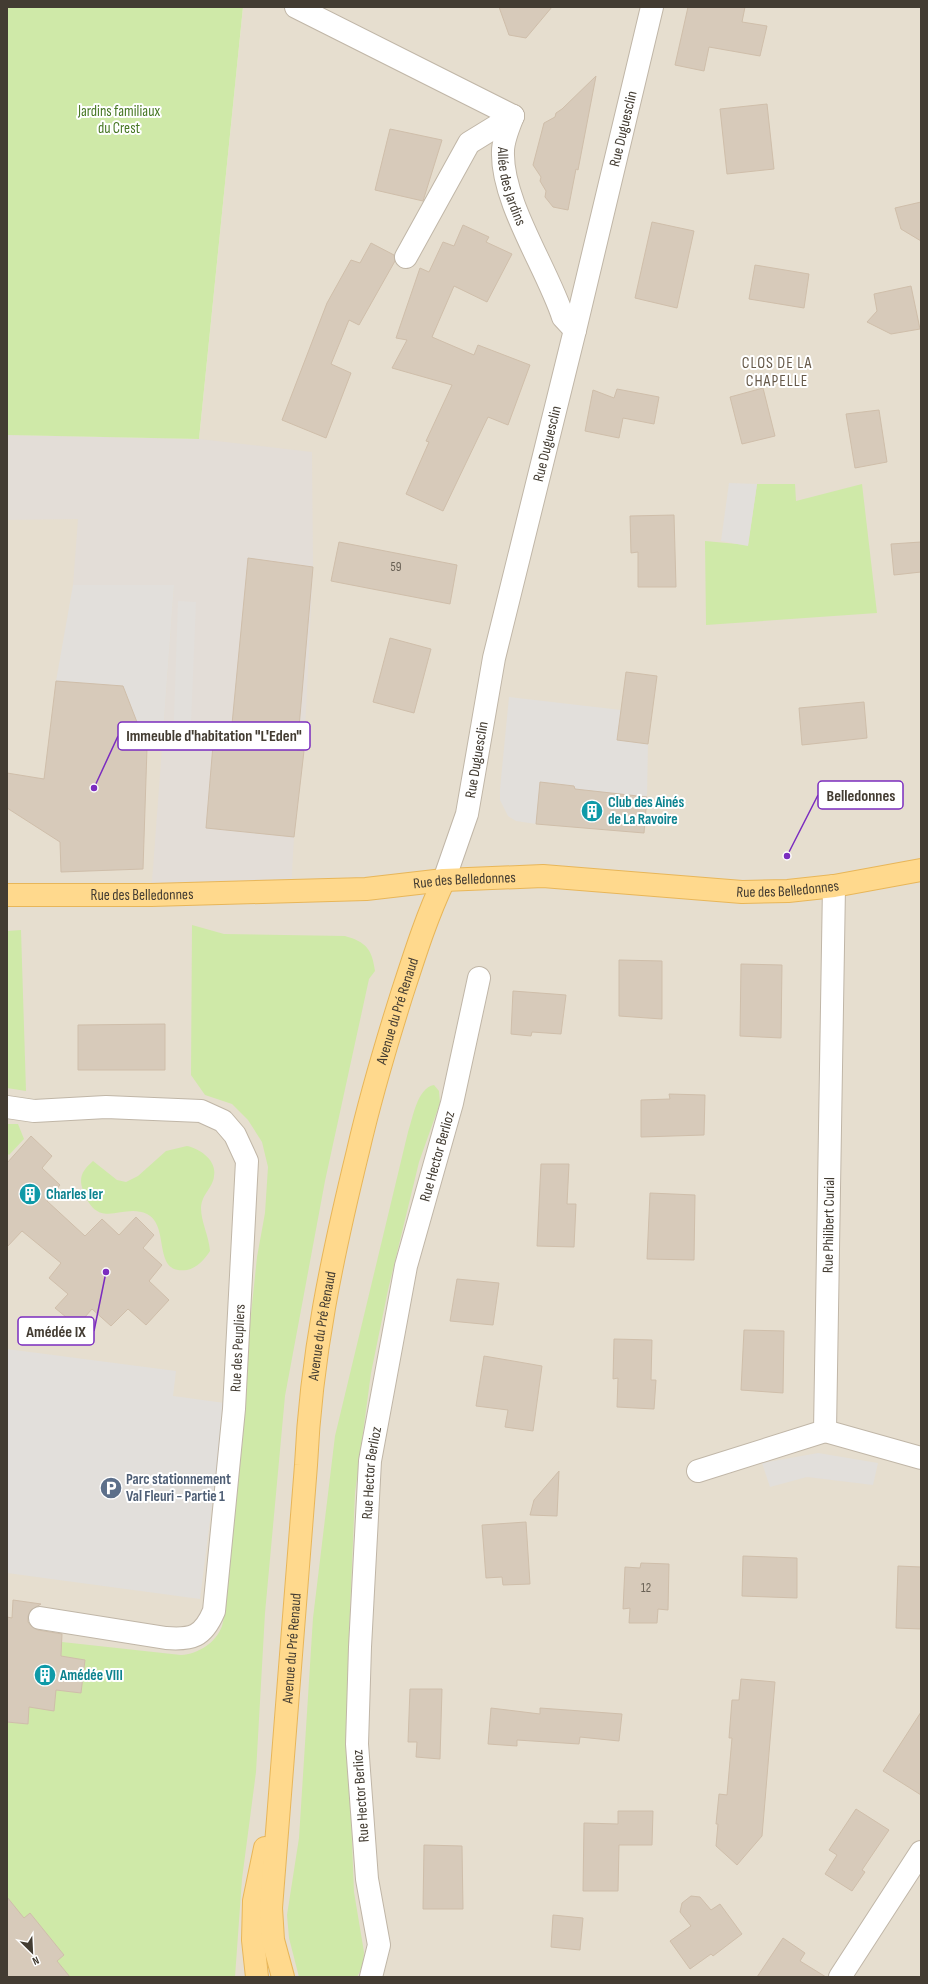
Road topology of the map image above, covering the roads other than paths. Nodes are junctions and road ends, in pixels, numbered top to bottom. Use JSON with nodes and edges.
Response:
{"nodes":[{"id":1,"x":296,"y":7,"type":"edge"},
{"id":2,"x":652,"y":7,"type":"edge"},
{"id":3,"x":513,"y":116,"type":"junction"},
{"id":4,"x":406,"y":257,"type":"dead end"},
{"id":5,"x":575,"y":330,"type":"junction"},
{"id":6,"x":921,"y":870,"type":"edge"},
{"id":7,"x":444,"y":880,"type":"junction"},
{"id":8,"x":834,"y":886,"type":"junction"},
{"id":9,"x":7,"y":895,"type":"edge"},
{"id":10,"x":479,"y":978,"type":"dead end"},
{"id":11,"x":7,"y":1107,"type":"edge"},
{"id":12,"x":825,"y":1431,"type":"junction"},
{"id":13,"x":921,"y":1458,"type":"edge"},
{"id":14,"x":698,"y":1471,"type":"dead end"},
{"id":15,"x":40,"y":1618,"type":"dead end"},
{"id":16,"x":281,"y":1787,"type":"junction"},
{"id":17,"x":921,"y":1852,"type":"edge"},
{"id":18,"x":257,"y":1977,"type":"edge"},
{"id":19,"x":283,"y":1977,"type":"edge"},
{"id":20,"x":371,"y":1977,"type":"edge"},
{"id":21,"x":840,"y":1977,"type":"edge"}],
"edges":[{"from":1,"to":3,"type":"street"},
{"from":2,"to":5,"type":"street","name":"Rue Duguesclin"},
{"from":3,"to":4,"type":"street","name":"Allée des Jardins"},
{"from":3,"to":5,"type":"street","name":"Allée des Jardins"},
{"from":5,"to":7,"type":"street","name":"Rue Duguesclin"},
{"from":6,"to":8,"type":"main road","name":"Rue des Belledonnes"},
{"from":7,"to":8,"type":"main road","name":"Rue des Belledonnes"},
{"from":7,"to":9,"type":"main road","name":"Rue des Belledonnes"},
{"from":7,"to":16,"type":"main road","name":"Avenue du Pré Renaud"},
{"from":8,"to":12,"type":"street","name":"Rue Philibert Curial"},
{"from":10,"to":20,"type":"street","name":"Rue Hector Berlioz"},
{"from":11,"to":15,"type":"street","name":"Rue des Peupliers"},
{"from":12,"to":13,"type":"street"},
{"from":12,"to":14,"type":"street"},
{"from":16,"to":18,"type":"main road","name":"Avenue du Pré Renaud"},
{"from":16,"to":19,"type":"main road","name":"Avenue du Pré Renaud"},
{"from":17,"to":21,"type":"street"}]}
